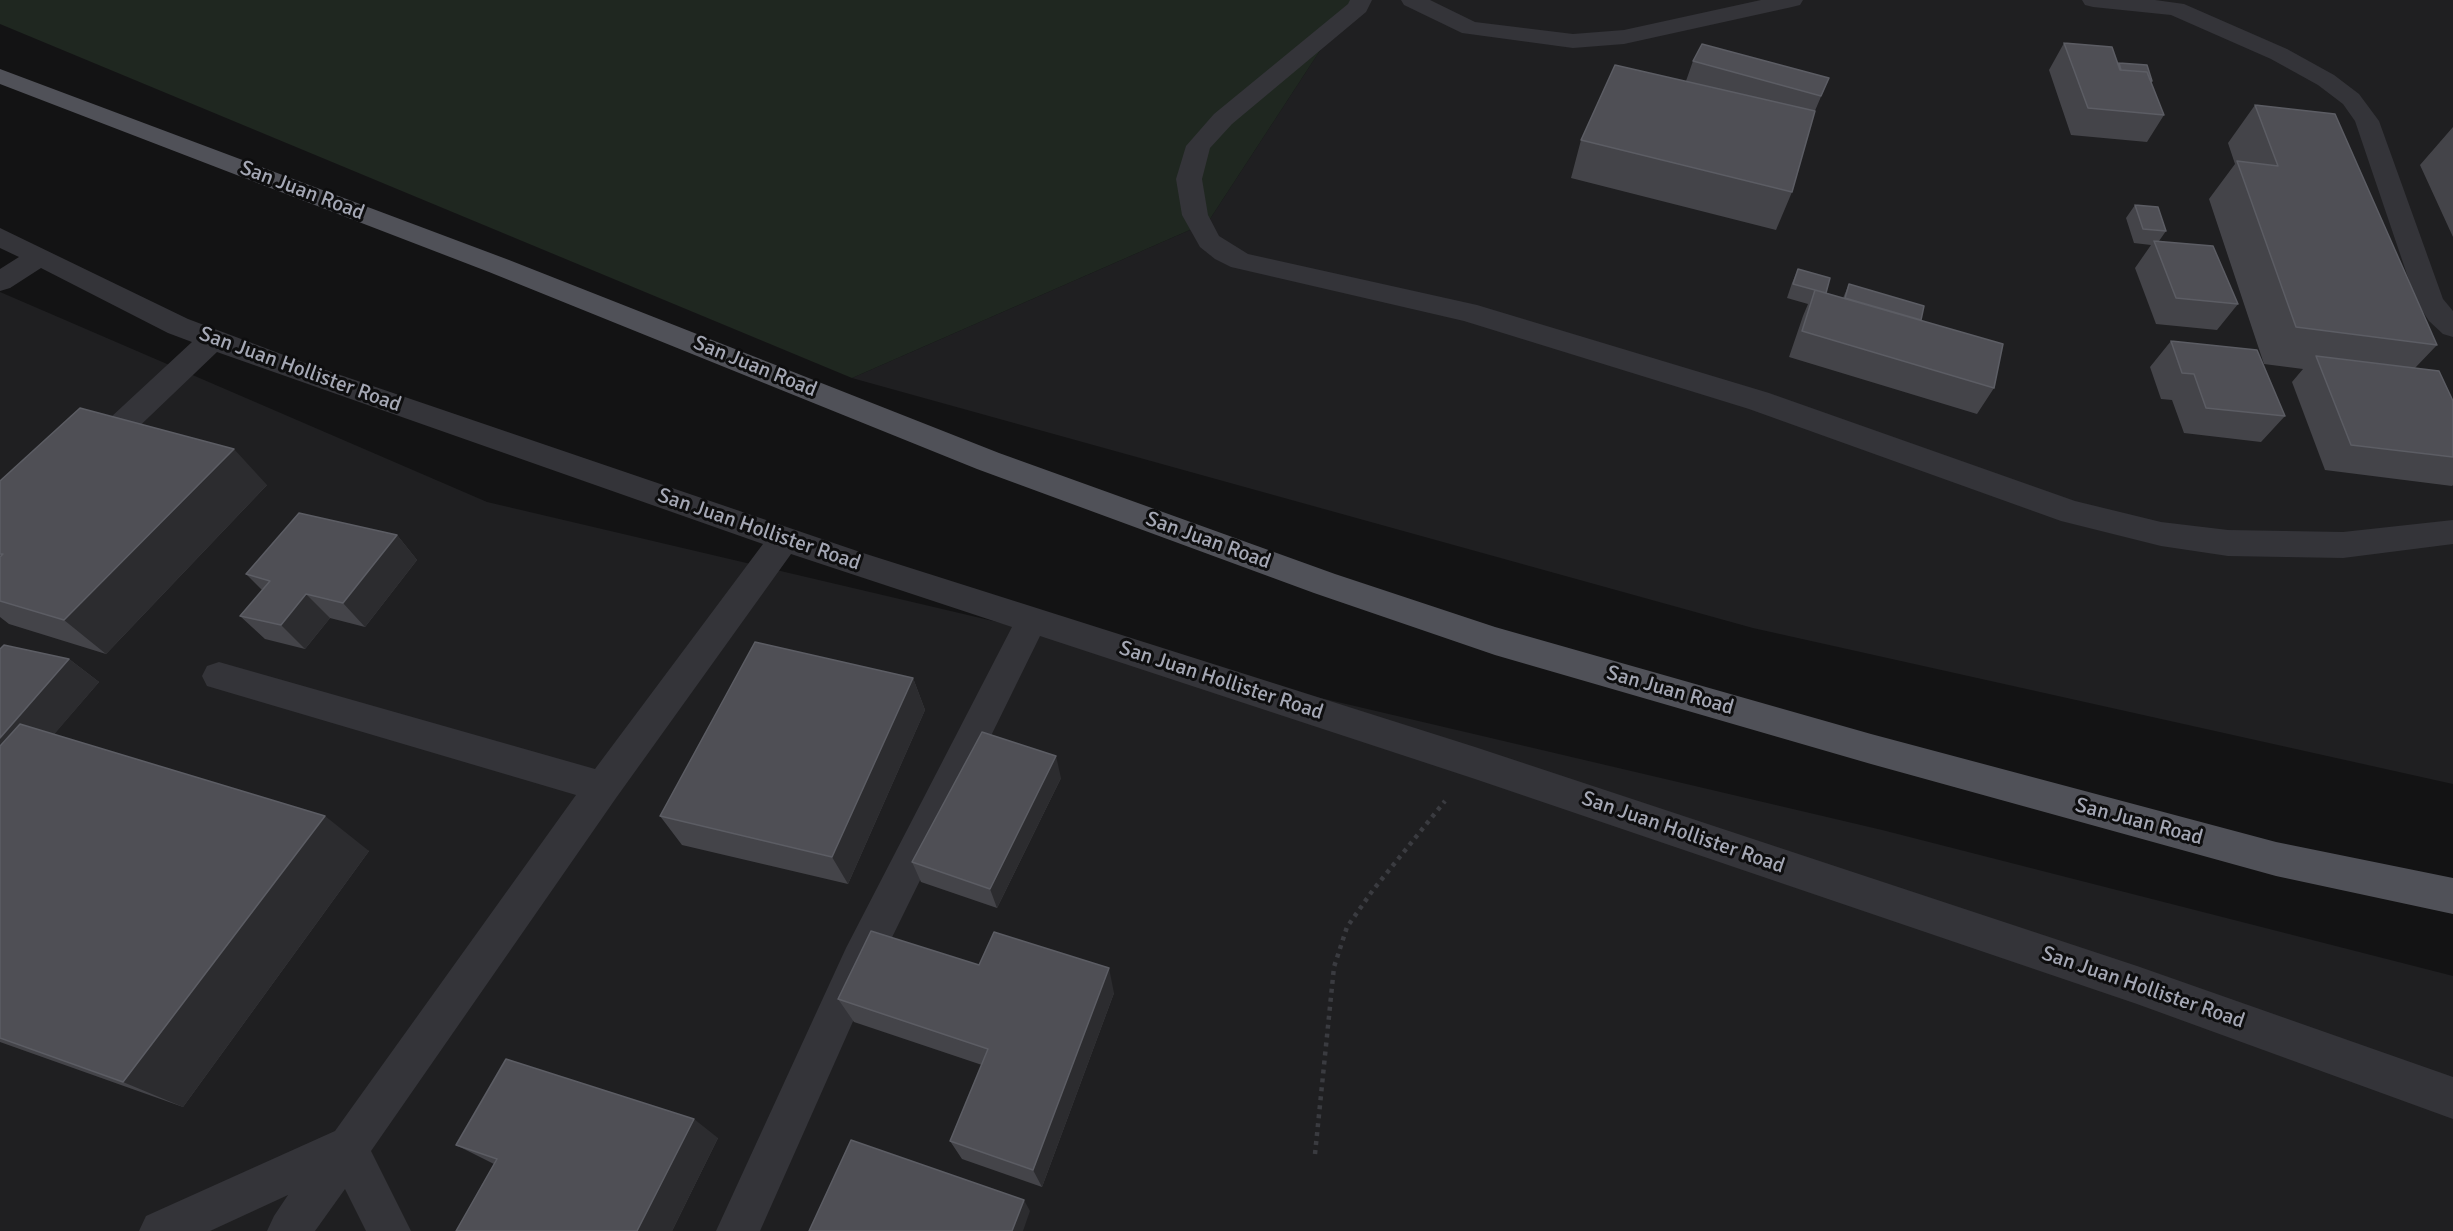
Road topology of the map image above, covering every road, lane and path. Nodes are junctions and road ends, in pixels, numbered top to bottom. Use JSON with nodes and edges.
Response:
{"nodes":[{"id":1,"x":1412,"y":0,"type":"edge"},
{"id":2,"x":1791,"y":0,"type":"edge"},
{"id":3,"x":2093,"y":0,"type":"edge"},
{"id":4,"x":1367,"y":3,"type":"edge"},
{"id":5,"x":0,"y":76,"type":"edge"},
{"id":6,"x":0,"y":237,"type":"edge"},
{"id":7,"x":39,"y":257,"type":"junction"},
{"id":8,"x":0,"y":282,"type":"edge"},
{"id":9,"x":2453,"y":327,"type":"edge"},
{"id":10,"x":213,"y":339,"type":"junction"},
{"id":11,"x":75,"y":468,"type":"edge"},
{"id":12,"x":2453,"y":532,"type":"edge"},
{"id":13,"x":784,"y":539,"type":"junction"},
{"id":14,"x":1032,"y":620,"type":"junction"},
{"id":15,"x":219,"y":676,"type":"dead end"},
{"id":16,"x":1475,"y":763,"type":"junction"},
{"id":17,"x":603,"y":787,"type":"junction"},
{"id":18,"x":2453,"y":896,"type":"edge"},
{"id":19,"x":2453,"y":1098,"type":"edge"},
{"id":20,"x":346,"y":1147,"type":"junction"},
{"id":21,"x":1315,"y":1155,"type":"dead end"},
{"id":22,"x":161,"y":1231,"type":"edge"},
{"id":23,"x":289,"y":1231,"type":"edge"},
{"id":24,"x":390,"y":1231,"type":"edge"},
{"id":25,"x":738,"y":1231,"type":"edge"}],
"edges":[{"from":1,"to":2,"type":"street"},
{"from":3,"to":9,"type":"street"},
{"from":4,"to":12,"type":"street"},
{"from":5,"to":18,"type":"main road","name":"San Juan Road"},
{"from":6,"to":7,"type":"street","name":"San Juan Hollister Road"},
{"from":7,"to":8,"type":"street"},
{"from":7,"to":10,"type":"street","name":"San Juan Hollister Road"},
{"from":10,"to":11,"type":"street"},
{"from":10,"to":13,"type":"street","name":"San Juan Hollister Road"},
{"from":13,"to":14,"type":"street","name":"San Juan Hollister Road"},
{"from":13,"to":17,"type":"street"},
{"from":14,"to":16,"type":"street","name":"San Juan Hollister Road"},
{"from":14,"to":25,"type":"street"},
{"from":15,"to":17,"type":"street"},
{"from":16,"to":19,"type":"street","name":"San Juan Hollister Road"},
{"from":16,"to":21,"type":"path"},
{"from":17,"to":20,"type":"street"},
{"from":20,"to":22,"type":"street"},
{"from":20,"to":23,"type":"street"},
{"from":20,"to":24,"type":"street"}]}
